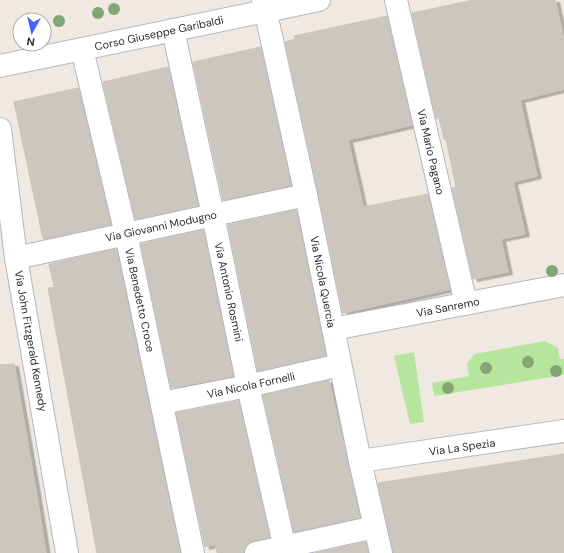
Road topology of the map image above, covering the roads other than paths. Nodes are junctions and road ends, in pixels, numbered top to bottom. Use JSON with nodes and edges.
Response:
{"nodes":[{"id":1,"x":319,"y":0,"type":"edge"},
{"id":2,"x":396,"y":0,"type":"edge"},
{"id":3,"x":264,"y":5,"type":"edge"},
{"id":4,"x":173,"y":30,"type":"junction"},
{"id":5,"x":82,"y":49,"type":"junction"},
{"id":6,"x":0,"y":66,"type":"edge"},
{"id":7,"x":0,"y":129,"type":"edge"},
{"id":8,"x":306,"y":195,"type":"junction"},
{"id":9,"x":214,"y":215,"type":"junction"},
{"id":10,"x":126,"y":234,"type":"junction"},
{"id":11,"x":16,"y":258,"type":"junction"},
{"id":12,"x":564,"y":285,"type":"edge"},
{"id":13,"x":466,"y":304,"type":"junction"},
{"id":14,"x":333,"y":329,"type":"junction"},
{"id":15,"x":340,"y":365,"type":"junction"},
{"id":16,"x":248,"y":386,"type":"junction"},
{"id":17,"x":162,"y":403,"type":"junction"},
{"id":18,"x":564,"y":431,"type":"edge"},
{"id":19,"x":360,"y":461,"type":"junction"},
{"id":20,"x":375,"y":527,"type":"junction"},
{"id":21,"x":286,"y":550,"type":"edge"},
{"id":22,"x":67,"y":553,"type":"edge"},
{"id":23,"x":193,"y":553,"type":"edge"},
{"id":24,"x":256,"y":553,"type":"edge"},
{"id":25,"x":381,"y":553,"type":"edge"}],
"edges":[{"from":1,"to":3,"type":"street","name":"Corso Giuseppe Garibaldi"},
{"from":2,"to":13,"type":"street","name":"Via Mario Pagano"},
{"from":3,"to":4,"type":"street","name":"Corso Giuseppe Garibaldi"},
{"from":3,"to":8,"type":"street","name":"Via Nicola Quercia"},
{"from":4,"to":5,"type":"street","name":"Corso Giuseppe Garibaldi"},
{"from":4,"to":9,"type":"street","name":"Via Antonio Rosmini"},
{"from":5,"to":6,"type":"street","name":"Corso Giuseppe Garibaldi"},
{"from":5,"to":10,"type":"street","name":"Via Benedetto Croce"},
{"from":7,"to":11,"type":"street","name":"Via John Fitzgerald Kennedy"},
{"from":8,"to":9,"type":"street","name":"Via Giovanni Modugno"},
{"from":8,"to":14,"type":"street","name":"Via Nicola Quercia"},
{"from":9,"to":10,"type":"street","name":"Via Giovanni Modugno"},
{"from":9,"to":16,"type":"street","name":"Via Antonio Rosmini"},
{"from":10,"to":11,"type":"street","name":"Via Giovanni Modugno"},
{"from":10,"to":17,"type":"street","name":"Via Benedetto Croce"},
{"from":11,"to":22,"type":"street","name":"Via John Fitzgerald Kennedy"},
{"from":12,"to":13,"type":"street","name":"Via Sanremo"},
{"from":13,"to":14,"type":"street","name":"Via Sanremo"},
{"from":14,"to":15,"type":"street","name":"Via Nicola Quercia"},
{"from":15,"to":16,"type":"street","name":"Via Nicola Fornelli"},
{"from":15,"to":19,"type":"street","name":"Via Nicola Quercia"},
{"from":16,"to":17,"type":"street","name":"Via Nicola Fornelli"},
{"from":16,"to":21,"type":"street","name":"Via Antonio Rosmini"},
{"from":17,"to":23,"type":"street","name":"Via Benedetto Croce"},
{"from":18,"to":19,"type":"street","name":"Via La Spezia"},
{"from":19,"to":20,"type":"street","name":"Via Nicola Quercia"},
{"from":20,"to":21,"type":"street"},
{"from":20,"to":25,"type":"street","name":"Via Nicola Quercia"},
{"from":21,"to":24,"type":"street"}]}
